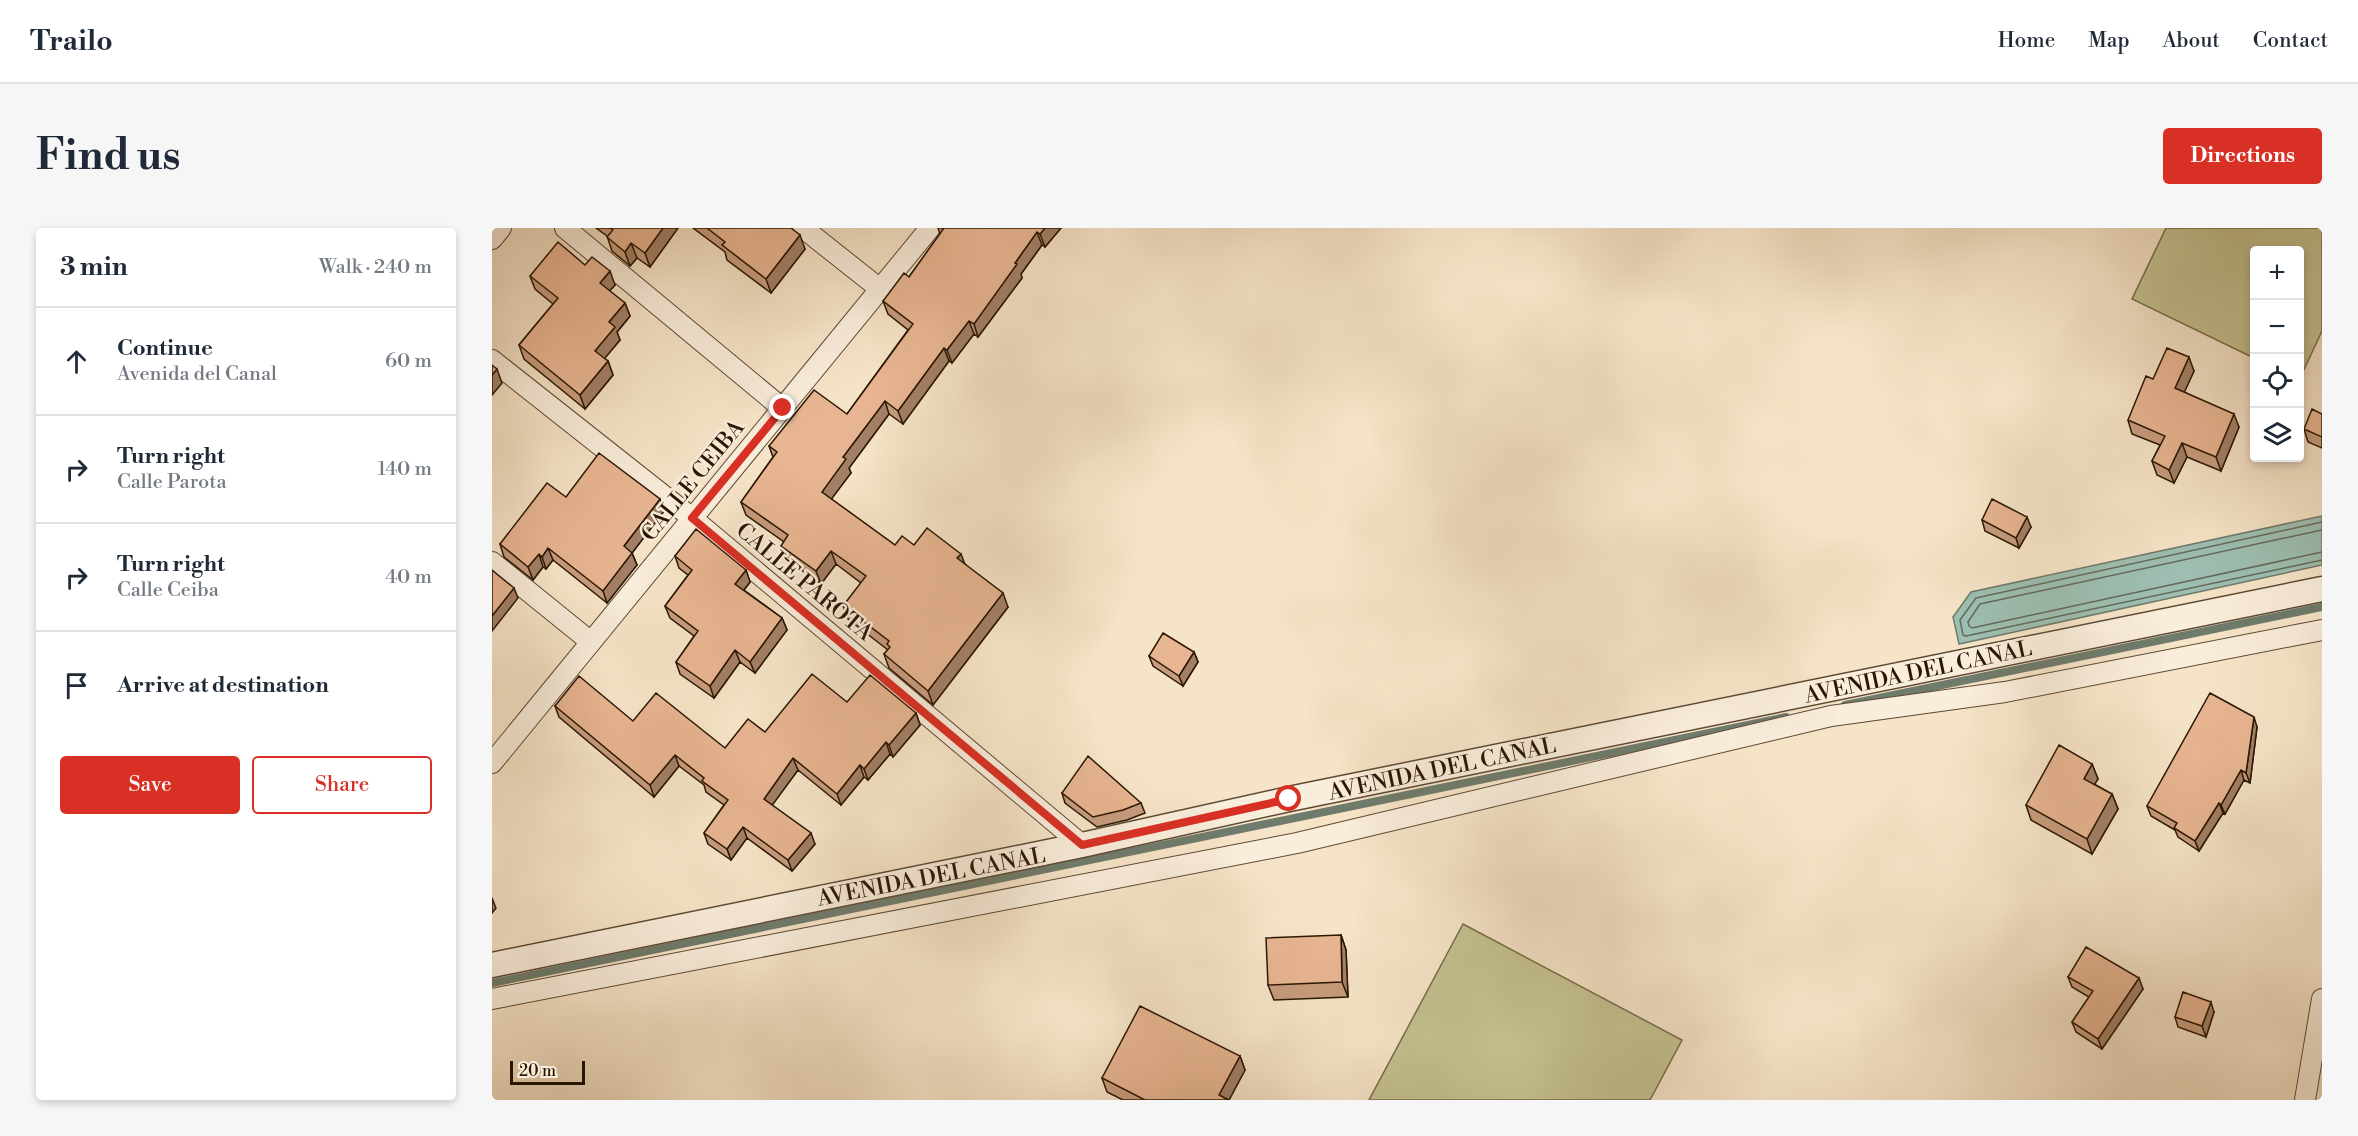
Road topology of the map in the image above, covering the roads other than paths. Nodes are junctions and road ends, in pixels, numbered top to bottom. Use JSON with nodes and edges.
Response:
{"nodes":[{"id":1,"x":501,"y":228,"type":"edge"},
{"id":2,"x":565,"y":228,"type":"edge"},
{"id":3,"x":802,"y":228,"type":"edge"},
{"id":4,"x":930,"y":228,"type":"edge"},
{"id":5,"x":492,"y":239,"type":"edge"},
{"id":6,"x":880,"y":289,"type":"junction"},
{"id":7,"x":492,"y":360,"type":"edge"},
{"id":8,"x":783,"y":408,"type":"junction"},
{"id":9,"x":692,"y":518,"type":"junction"},
{"id":10,"x":492,"y":562,"type":"edge"},
{"id":11,"x":2322,"y":589,"type":"edge"},
{"id":12,"x":2322,"y":630,"type":"edge"},
{"id":13,"x":591,"y":642,"type":"junction"},
{"id":14,"x":494,"y":755,"type":"edge"},
{"id":15,"x":1082,"y":845,"type":"junction"},
{"id":16,"x":492,"y":965,"type":"edge"},
{"id":17,"x":492,"y":999,"type":"edge"},
{"id":18,"x":2322,"y":999,"type":"edge"},
{"id":19,"x":2305,"y":1100,"type":"edge"}],
"edges":[{"from":1,"to":5,"type":"street"},
{"from":2,"to":8,"type":"street"},
{"from":3,"to":6,"type":"street"},
{"from":4,"to":6,"type":"street","name":"CALLE CEIBA"},
{"from":6,"to":8,"type":"street","name":"CALLE CEIBA"},
{"from":7,"to":9,"type":"street","name":"CALLE PAROTA"},
{"from":8,"to":9,"type":"street","name":"CALLE CEIBA"},
{"from":9,"to":13,"type":"street","name":"CALLE CEIBA"},
{"from":9,"to":15,"type":"street","name":"CALLE PAROTA"},
{"from":10,"to":13,"type":"street"},
{"from":11,"to":15,"type":"street","name":"AVENIDA DEL CANAL"},
{"from":12,"to":17,"type":"street"},
{"from":13,"to":14,"type":"street","name":"CALLE CEIBA"},
{"from":15,"to":16,"type":"street","name":"AVENIDA DEL CANAL"},
{"from":18,"to":19,"type":"street"}]}
